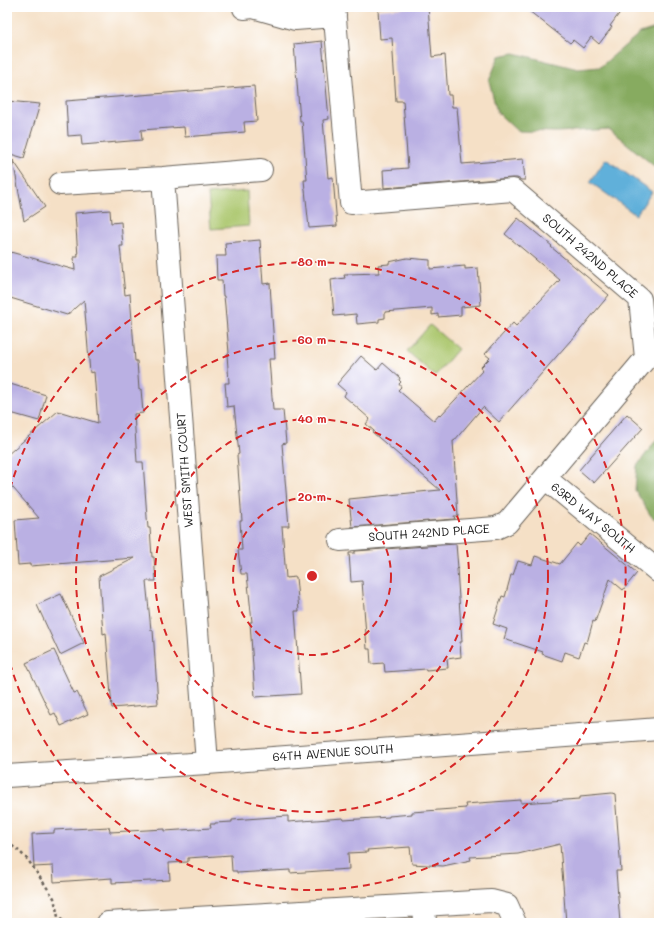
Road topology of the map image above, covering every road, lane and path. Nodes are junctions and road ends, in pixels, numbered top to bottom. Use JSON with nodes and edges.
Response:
{"nodes":[{"id":1,"x":244,"y":8,"type":"dead end"},
{"id":2,"x":334,"y":11,"type":"edge"},
{"id":3,"x":261,"y":170,"type":"dead end"},
{"id":4,"x":163,"y":178,"type":"junction"},
{"id":5,"x":60,"y":184,"type":"dead end"},
{"id":6,"x":545,"y":478,"type":"junction"},
{"id":7,"x":340,"y":540,"type":"dead end"},
{"id":8,"x":659,"y":572,"type":"edge"},
{"id":9,"x":659,"y":728,"type":"edge"},
{"id":10,"x":207,"y":763,"type":"junction"},
{"id":11,"x":7,"y":776,"type":"edge"},
{"id":12,"x":7,"y":842,"type":"edge"},
{"id":13,"x":425,"y":914,"type":"edge"},
{"id":14,"x":66,"y":923,"type":"edge"},
{"id":15,"x":108,"y":923,"type":"edge"},
{"id":16,"x":514,"y":923,"type":"edge"}],
"edges":[{"from":1,"to":2,"type":"street"},
{"from":2,"to":6,"type":"street","name":"SOUTH 242ND PLACE"},
{"from":3,"to":4,"type":"street"},
{"from":4,"to":5,"type":"street"},
{"from":4,"to":10,"type":"street","name":"WEST SMITH COURT"},
{"from":6,"to":7,"type":"street","name":"SOUTH 242ND PLACE"},
{"from":6,"to":8,"type":"street","name":"63RD WAY SOUTH"},
{"from":9,"to":10,"type":"street","name":"64TH AVENUE SOUTH"},
{"from":10,"to":11,"type":"street","name":"64TH AVENUE SOUTH"},
{"from":12,"to":14,"type":"path"},
{"from":13,"to":15,"type":"street"},
{"from":13,"to":16,"type":"street"}]}
